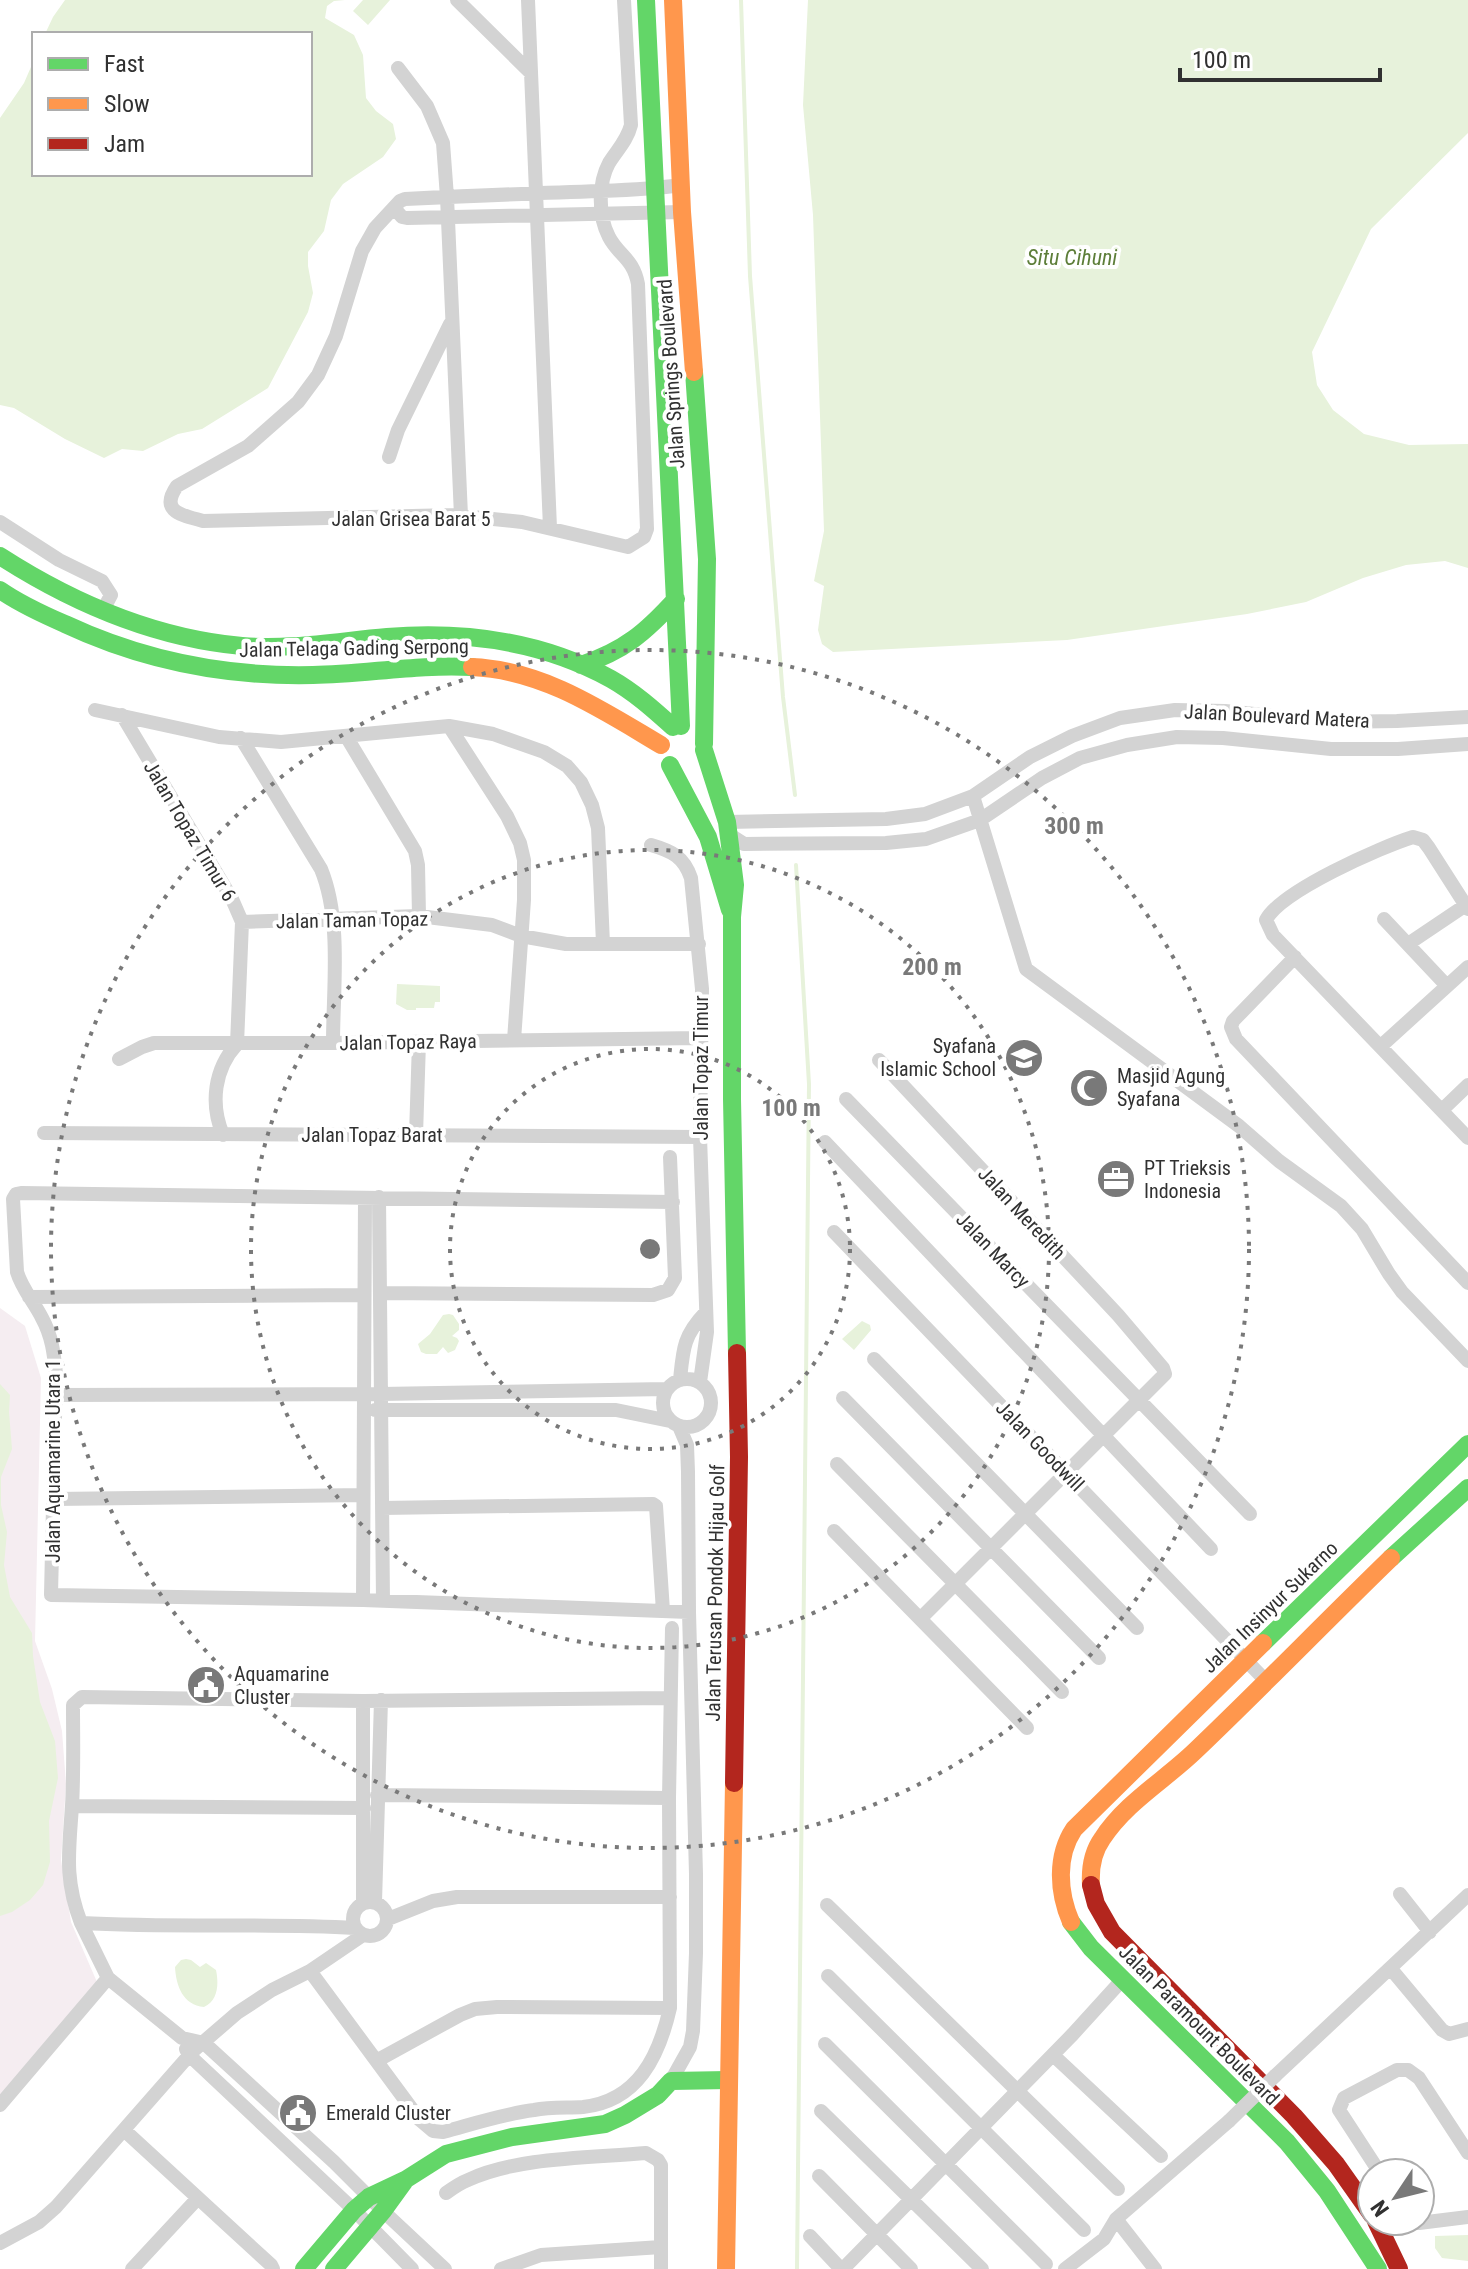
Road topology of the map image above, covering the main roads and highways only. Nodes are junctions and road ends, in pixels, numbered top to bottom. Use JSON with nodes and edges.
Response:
{"nodes":[{"id":1,"x":646,"y":0,"type":"edge"},
{"id":2,"x":673,"y":0,"type":"edge"},
{"id":3,"x":0,"y":556,"type":"edge"},
{"id":4,"x":0,"y":590,"type":"edge"},
{"id":5,"x":676,"y":599,"type":"junction"},
{"id":6,"x":581,"y":665,"type":"junction"},
{"id":7,"x":678,"y":695,"type":"junction"},
{"id":8,"x":705,"y":700,"type":"junction"},
{"id":9,"x":660,"y":714,"type":"junction"},
{"id":10,"x":677,"y":727,"type":"junction"},
{"id":11,"x":654,"y":741,"type":"junction"},
{"id":12,"x":704,"y":747,"type":"junction"},
{"id":13,"x":670,"y":765,"type":"junction"},
{"id":14,"x":698,"y":815,"type":"junction"},
{"id":15,"x":729,"y":829,"type":"junction"},
{"id":16,"x":732,"y":917,"type":"junction"},
{"id":17,"x":1468,"y":1444,"type":"edge"},
{"id":18,"x":1468,"y":1488,"type":"edge"},
{"id":19,"x":1364,"y":1547,"type":"junction"},
{"id":20,"x":1384,"y":1567,"type":"junction"},
{"id":21,"x":1101,"y":1799,"type":"joint"},
{"id":22,"x":728,"y":2085,"type":"junction"},
{"id":23,"x":658,"y":2095,"type":"junction"},
{"id":24,"x":405,"y":2180,"type":"junction"},
{"id":25,"x":1356,"y":2192,"type":"edge"},
{"id":26,"x":1384,"y":2237,"type":"edge"},
{"id":27,"x":304,"y":2269,"type":"edge"},
{"id":28,"x":334,"y":2269,"type":"edge"},
{"id":29,"x":726,"y":2269,"type":"edge"},
{"id":30,"x":1378,"y":2269,"type":"edge"},
{"id":31,"x":1399,"y":2269,"type":"edge"}],
"edges":[{"from":1,"to":5,"type":"main road","name":"Jalan Springs Boulevard"},
{"from":2,"to":8,"type":"main road","name":"Jalan Springs Boulevard"},
{"from":3,"to":6,"type":"main road","name":"Jalan Telaga Gading Serpong"},
{"from":4,"to":11,"type":"main road","name":"Jalan Telaga Gading Serpong"},
{"from":5,"to":6,"type":"main road"},
{"from":5,"to":7,"type":"main road","name":"Jalan Springs Boulevard"},
{"from":6,"to":9,"type":"main road","name":"Jalan Telaga Gading Serpong"},
{"from":7,"to":8,"type":"main road"},
{"from":7,"to":10,"type":"main road","name":"Jalan Springs Boulevard"},
{"from":8,"to":12,"type":"main road","name":"Jalan Springs Boulevard"},
{"from":9,"to":10,"type":"main road","name":"Jalan Telaga Gading Serpong"},
{"from":9,"to":11,"type":"main road"},
{"from":10,"to":11,"type":"main road"},
{"from":10,"to":12,"type":"main road"},
{"from":11,"to":13,"type":"main road"},
{"from":12,"to":13,"type":"main road"},
{"from":12,"to":15,"type":"main road","name":"Jalan Terusan Pondok Hijau Golf"},
{"from":13,"to":14,"type":"main road","name":"Jalan Terusan Pondok Hijau Golf"},
{"from":14,"to":15,"type":"main road"},
{"from":14,"to":16,"type":"main road","name":"Jalan Terusan Pondok Hijau Golf"},
{"from":15,"to":16,"type":"main road","name":"Jalan Terusan Pondok Hijau Golf"},
{"from":16,"to":22,"type":"main road","name":"Jalan Terusan Pondok Hijau Golf"},
{"from":17,"to":19,"type":"main road","name":"Jalan Insinyur Sukarno"},
{"from":18,"to":20,"type":"main road"},
{"from":19,"to":20,"type":"main road"},
{"from":19,"to":21,"type":"main road","name":"Jalan Insinyur Sukarno"},
{"from":20,"to":25,"type":"main road","name":"Jalan Paramount Boulevard"},
{"from":21,"to":30,"type":"main road","name":"Jalan Paramount Boulevard"},
{"from":22,"to":23,"type":"main road"},
{"from":22,"to":23,"type":"main road"},
{"from":22,"to":29,"type":"main road","name":"Jalan Terusan Pondok Hijau Golf"},
{"from":23,"to":24,"type":"main road"},
{"from":24,"to":27,"type":"main road"},
{"from":24,"to":28,"type":"main road"},
{"from":26,"to":31,"type":"main road"}]}
